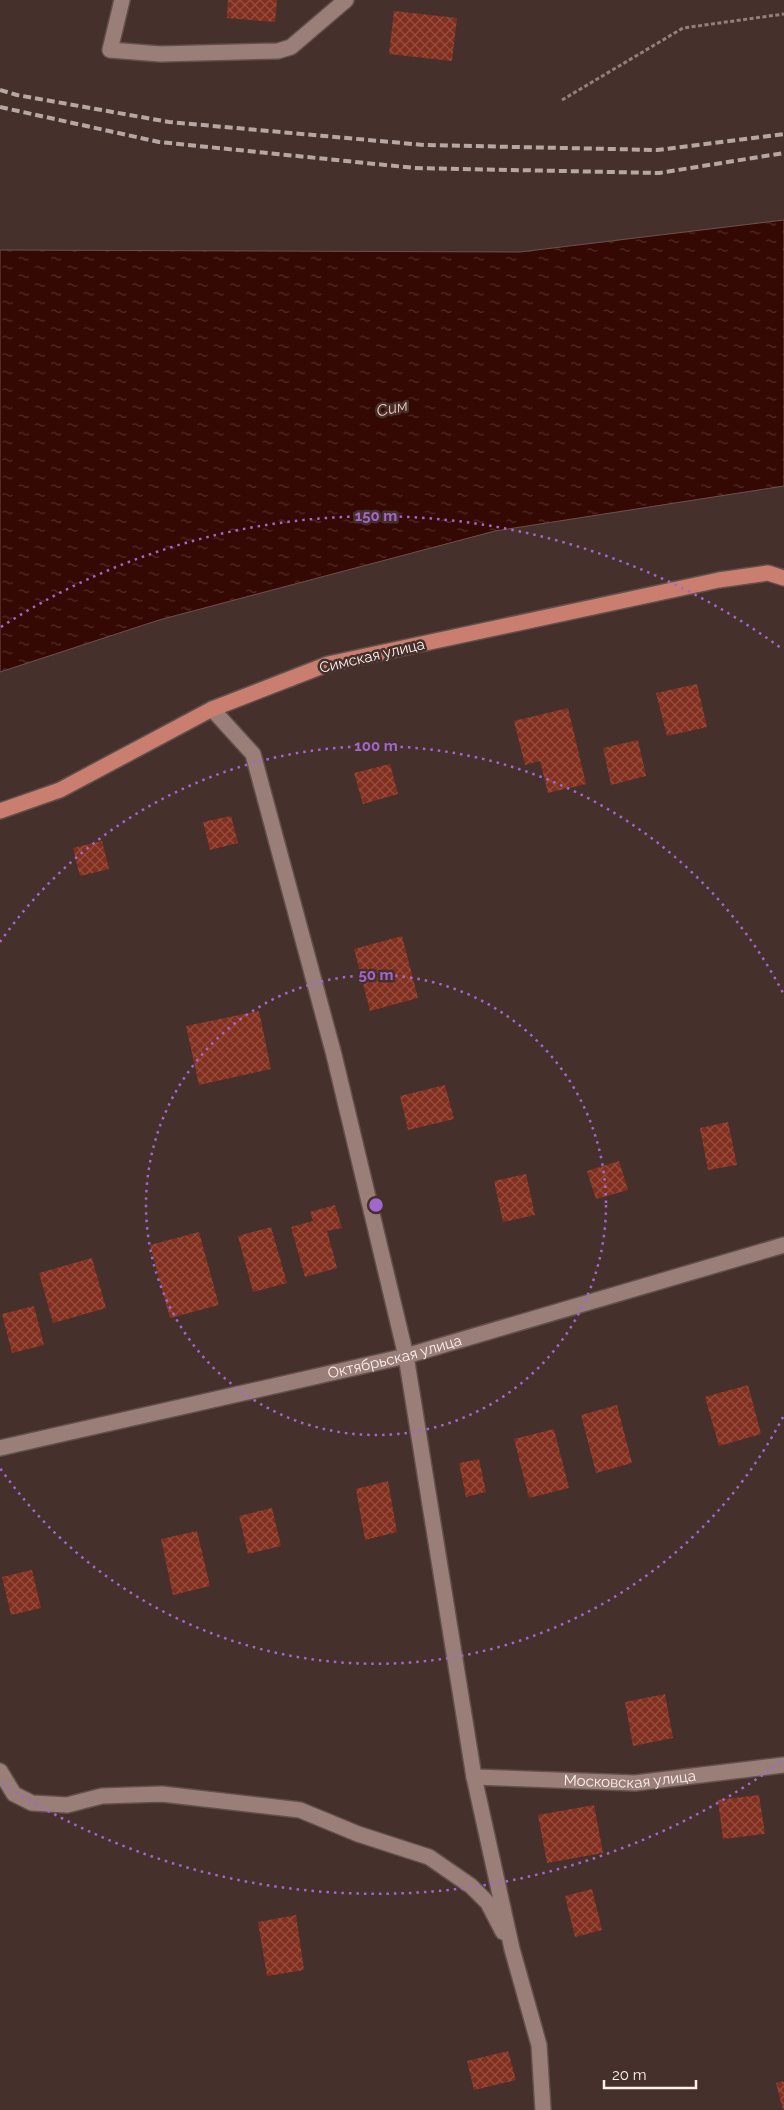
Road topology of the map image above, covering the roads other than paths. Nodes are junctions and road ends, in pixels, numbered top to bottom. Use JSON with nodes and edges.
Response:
{"nodes":[{"id":1,"x":122,"y":0,"type":"edge"},
{"id":2,"x":346,"y":0,"type":"edge"},
{"id":3,"x":784,"y":571,"type":"edge"},
{"id":4,"x":768,"y":573,"type":"junction"},
{"id":5,"x":784,"y":578,"type":"edge"},
{"id":6,"x":212,"y":709,"type":"junction"},
{"id":7,"x":0,"y":811,"type":"edge"},
{"id":8,"x":784,"y":1245,"type":"edge"},
{"id":9,"x":406,"y":1356,"type":"junction"},
{"id":10,"x":0,"y":1448,"type":"edge"},
{"id":11,"x":784,"y":1765,"type":"edge"},
{"id":12,"x":0,"y":1771,"type":"edge"},
{"id":13,"x":474,"y":1777,"type":"junction"},
{"id":14,"x":512,"y":1950,"type":"junction"},
{"id":15,"x":542,"y":2110,"type":"edge"}],
"edges":[{"from":1,"to":2,"type":"street"},
{"from":3,"to":4,"type":"street","name":"Симская улица"},
{"from":4,"to":5,"type":"main road","name":"Симская улица"},
{"from":4,"to":6,"type":"main road","name":"Симская улица"},
{"from":6,"to":7,"type":"main road","name":"Симская улица"},
{"from":6,"to":9,"type":"street"},
{"from":8,"to":9,"type":"street","name":"Октябрьская улица"},
{"from":9,"to":10,"type":"street","name":"Октябрьская улица"},
{"from":9,"to":13,"type":"street"},
{"from":11,"to":13,"type":"street","name":"Московская улица"},
{"from":12,"to":14,"type":"street"},
{"from":13,"to":14,"type":"street"},
{"from":14,"to":15,"type":"street"}]}
